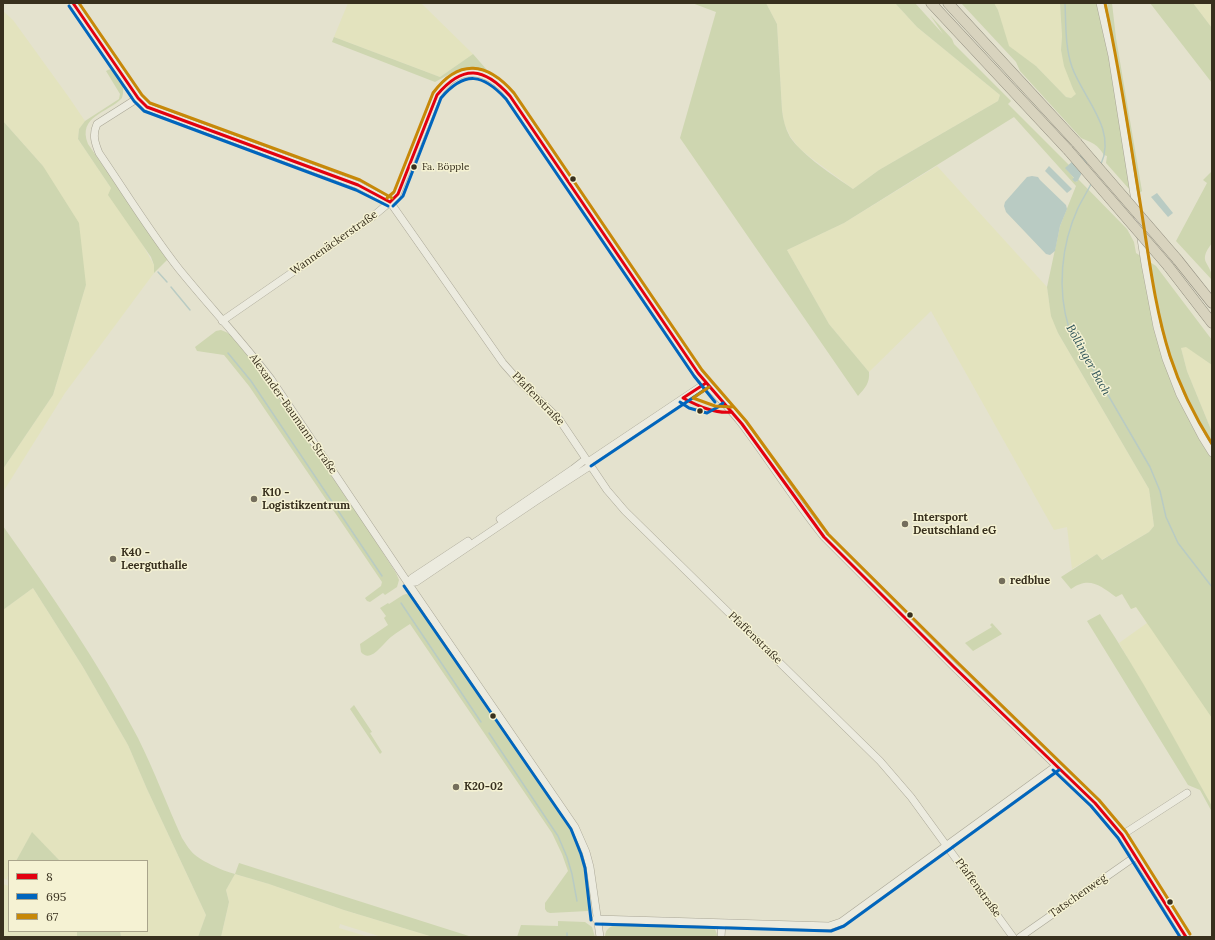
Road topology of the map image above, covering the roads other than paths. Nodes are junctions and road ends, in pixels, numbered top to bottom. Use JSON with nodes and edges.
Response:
{"nodes":[{"id":1,"x":73,"y":3,"type":"edge"},
{"id":2,"x":931,"y":3,"type":"edge"},
{"id":3,"x":948,"y":3,"type":"edge"},
{"id":4,"x":1100,"y":3,"type":"edge"},
{"id":5,"x":138,"y":98,"type":"junction"},
{"id":6,"x":390,"y":202,"type":"junction"},
{"id":7,"x":1212,"y":303,"type":"edge"},
{"id":8,"x":222,"y":321,"type":"junction"},
{"id":9,"x":1212,"y":323,"type":"edge"},
{"id":10,"x":706,"y":383,"type":"junction"},
{"id":11,"x":1212,"y":453,"type":"edge"},
{"id":12,"x":588,"y":462,"type":"junction"},
{"id":13,"x":408,"y":583,"type":"junction"},
{"id":14,"x":1056,"y":766,"type":"junction"},
{"id":15,"x":1188,"y":793,"type":"dead end"},
{"id":16,"x":1122,"y":836,"type":"junction"},
{"id":17,"x":947,"y":846,"type":"junction"},
{"id":18,"x":1136,"y":856,"type":"junction"},
{"id":19,"x":596,"y":919,"type":"junction"},
{"id":20,"x":722,"y":923,"type":"junction"},
{"id":21,"x":600,"y":937,"type":"edge"},
{"id":22,"x":721,"y":937,"type":"edge"},
{"id":23,"x":1013,"y":937,"type":"edge"},
{"id":24,"x":1020,"y":937,"type":"edge"},
{"id":25,"x":1186,"y":937,"type":"edge"}],
"edges":[{"from":1,"to":5,"type":"street"},
{"from":2,"to":9,"type":"highway","bridge":true},
{"from":3,"to":7,"type":"highway","bridge":true},
{"from":4,"to":11,"type":"street"},
{"from":5,"to":6,"type":"street","name":"Pfaffenstraße"},
{"from":5,"to":8,"type":"street","name":"Alexander-Baumann-Straße"},
{"from":6,"to":8,"type":"street","name":"Wannenäckerstraße"},
{"from":6,"to":10,"type":"street","name":"Wannenäckerstraße"},
{"from":6,"to":12,"type":"street","name":"Pfaffenstraße"},
{"from":8,"to":13,"type":"street","name":"Alexander-Baumann-Straße"},
{"from":10,"to":12,"type":"street"},
{"from":10,"to":14,"type":"street","name":"Wannenäckerstraße"},
{"from":12,"to":13,"type":"street"},
{"from":12,"to":17,"type":"street","name":"Pfaffenstraße"},
{"from":13,"to":19,"type":"street","name":"Alexander-Baumann-Straße"},
{"from":14,"to":16,"type":"street","name":"Wannenäckerstraße"},
{"from":14,"to":17,"type":"street"},
{"from":15,"to":16,"type":"street"},
{"from":16,"to":18,"type":"street","name":"Wannenäckerstraße"},
{"from":17,"to":20,"type":"street"},
{"from":17,"to":23,"type":"street","name":"Pfaffenstraße"},
{"from":18,"to":24,"type":"street","name":"Tatschenweg"},
{"from":18,"to":25,"type":"street","name":"Wannenäckerstraße"},
{"from":19,"to":20,"type":"street"},
{"from":19,"to":21,"type":"street","name":"Alexander-Baumann-Straße"},
{"from":20,"to":22,"type":"street"}]}
